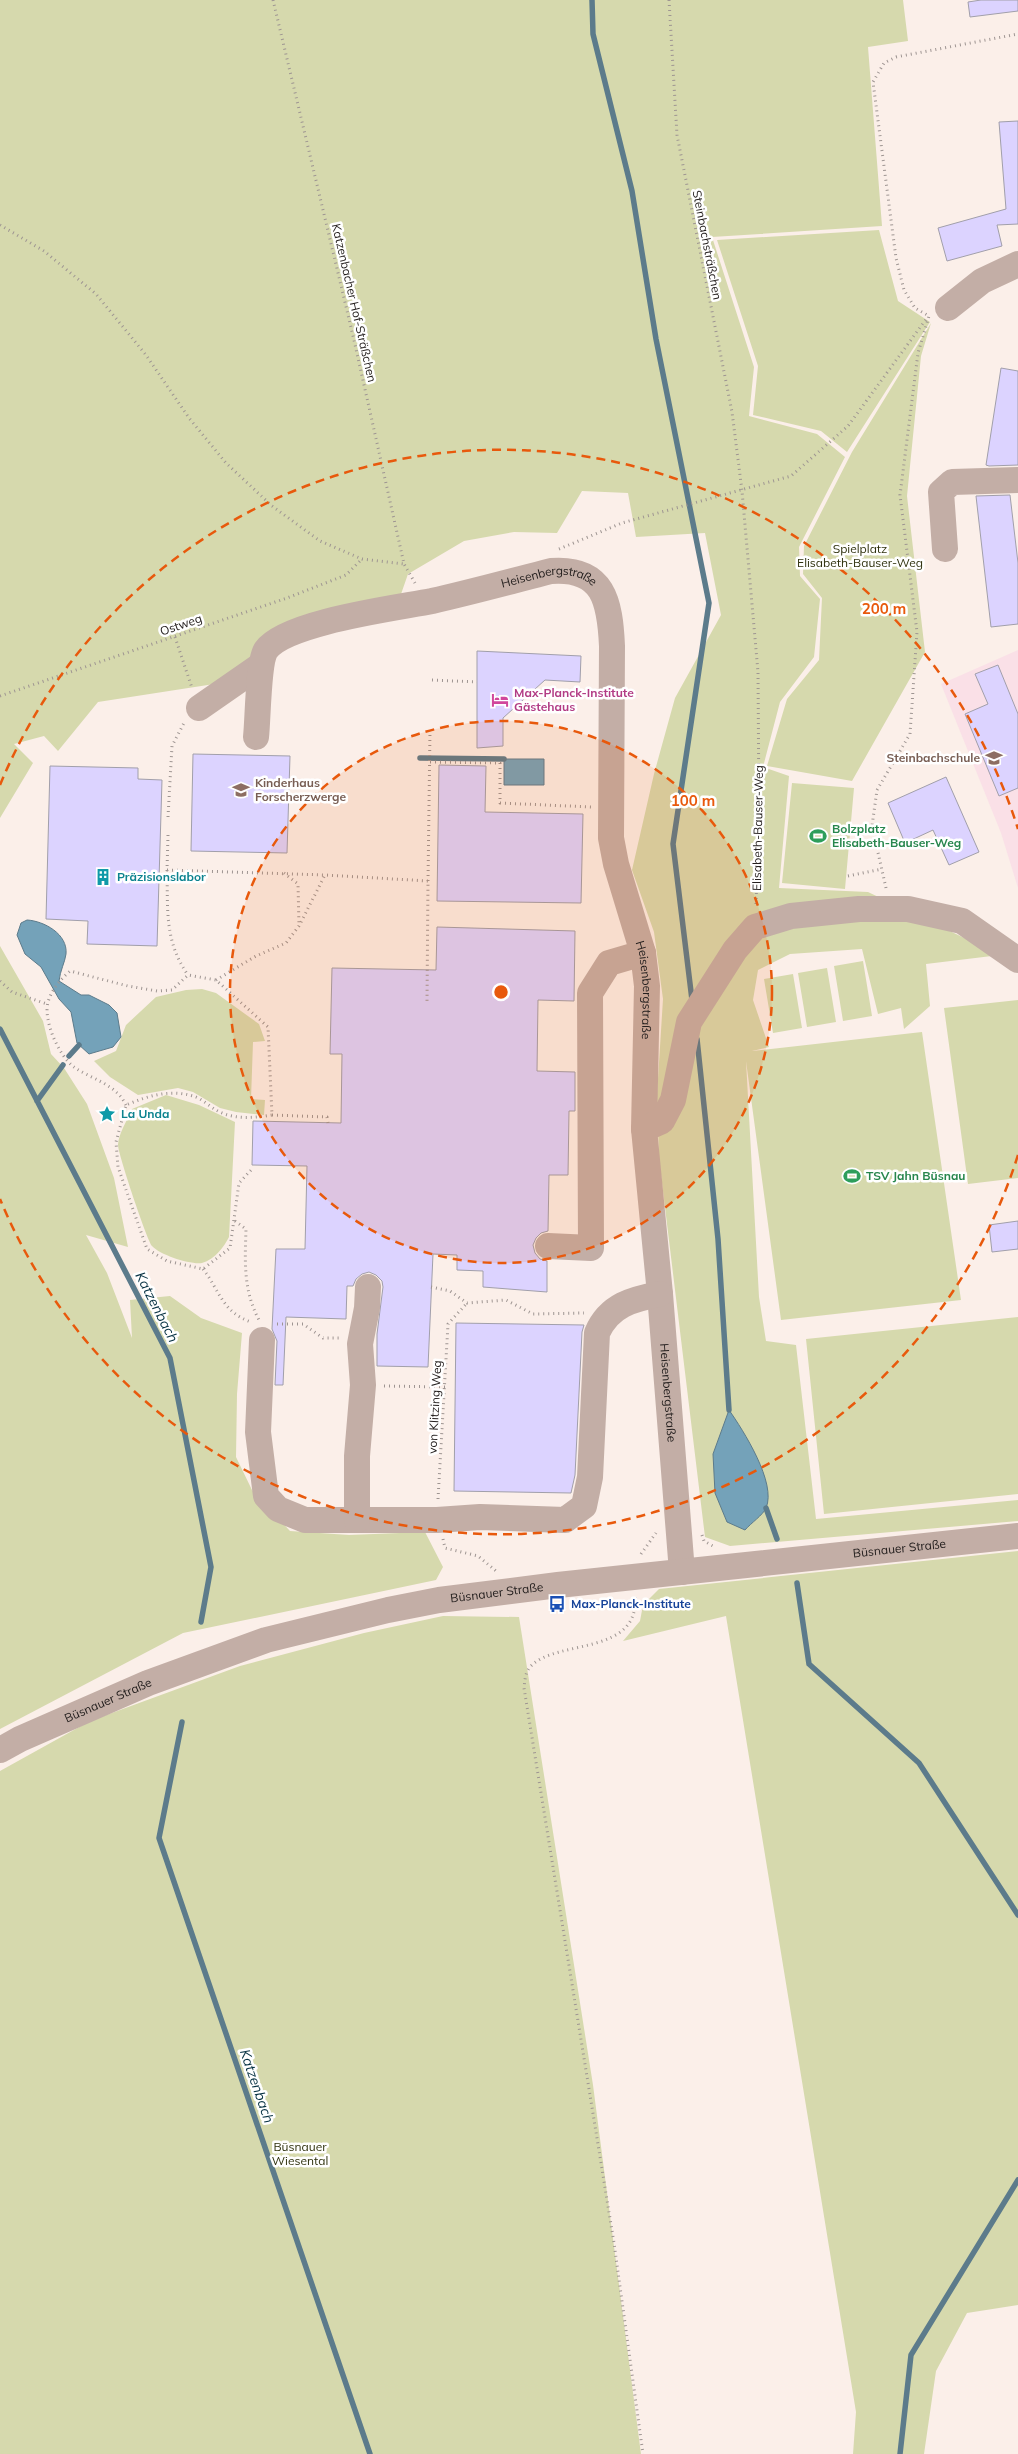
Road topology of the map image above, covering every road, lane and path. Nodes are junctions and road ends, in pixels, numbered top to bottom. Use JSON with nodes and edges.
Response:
{"nodes":[{"id":1,"x":273,"y":0,"type":"edge"},
{"id":2,"x":669,"y":0,"type":"edge"},
{"id":3,"x":1018,"y":34,"type":"edge"},
{"id":4,"x":0,"y":225,"type":"edge"},
{"id":5,"x":1018,"y":264,"type":"edge"},
{"id":6,"x":938,"y":312,"type":"junction"},
{"id":7,"x":1018,"y":480,"type":"edge"},
{"id":8,"x":742,"y":491,"type":"junction"},
{"id":9,"x":945,"y":549,"type":"dead end"},
{"id":10,"x":362,"y":560,"type":"junction"},
{"id":11,"x":404,"y":564,"type":"junction"},
{"id":12,"x":551,"y":571,"type":"junction"},
{"id":13,"x":433,"y":600,"type":"junction"},
{"id":14,"x":175,"y":637,"type":"junction"},
{"id":15,"x":261,"y":665,"type":"junction"},
{"id":16,"x":432,"y":680,"type":"dead end"},
{"id":17,"x":477,"y":682,"type":"dead end"},
{"id":18,"x":0,"y":696,"type":"edge"},
{"id":19,"x":199,"y":708,"type":"junction"},
{"id":20,"x":430,"y":730,"type":"dead end"},
{"id":21,"x":256,"y":737,"type":"dead end"},
{"id":22,"x":430,"y":762,"type":"junction"},
{"id":23,"x":610,"y":807,"type":"junction"},
{"id":24,"x":168,"y":817,"type":"dead end"},
{"id":25,"x":168,"y":835,"type":"dead end"},
{"id":26,"x":882,"y":869,"type":"junction"},
{"id":27,"x":167,"y":870,"type":"junction"},
{"id":28,"x":284,"y":872,"type":"junction"},
{"id":29,"x":325,"y":875,"type":"junction"},
{"id":30,"x":848,"y":876,"type":"dead end"},
{"id":31,"x":428,"y":881,"type":"junction"},
{"id":32,"x":892,"y":909,"type":"junction"},
{"id":33,"x":299,"y":926,"type":"junction"},
{"id":34,"x":755,"y":927,"type":"junction"},
{"id":35,"x":643,"y":953,"type":"junction"},
{"id":36,"x":1018,"y":960,"type":"edge"},
{"id":37,"x":188,"y":975,"type":"junction"},
{"id":38,"x":216,"y":980,"type":"junction"},
{"id":39,"x":0,"y":981,"type":"edge"},
{"id":40,"x":427,"y":1002,"type":"dead end"},
{"id":41,"x":47,"y":1004,"type":"junction"},
{"id":42,"x":126,"y":1105,"type":"junction"},
{"id":43,"x":272,"y":1115,"type":"junction"},
{"id":44,"x":328,"y":1123,"type":"dead end"},
{"id":45,"x":644,"y":1129,"type":"junction"},
{"id":46,"x":252,"y":1169,"type":"dead end"},
{"id":47,"x":235,"y":1221,"type":"junction"},
{"id":48,"x":548,"y":1246,"type":"dead end"},
{"id":49,"x":203,"y":1269,"type":"junction"},
{"id":50,"x":368,"y":1287,"type":"dead end"},
{"id":51,"x":432,"y":1287,"type":"dead end"},
{"id":52,"x":660,"y":1294,"type":"junction"},
{"id":53,"x":467,"y":1303,"type":"junction"},
{"id":54,"x":589,"y":1313,"type":"dead end"},
{"id":55,"x":262,"y":1332,"type":"junction"},
{"id":56,"x":360,"y":1344,"type":"junction"},
{"id":57,"x":446,"y":1387,"type":"junction"},
{"id":58,"x":410,"y":1388,"type":"dead end"},
{"id":59,"x":357,"y":1520,"type":"junction"},
{"id":60,"x":437,"y":1520,"type":"junction"},
{"id":61,"x":678,"y":1532,"type":"junction"},
{"id":62,"x":1018,"y":1536,"type":"edge"},
{"id":63,"x":635,"y":1556,"type":"dead end"},
{"id":64,"x":496,"y":1571,"type":"dead end"},
{"id":65,"x":682,"y":1572,"type":"junction"},
{"id":66,"x":634,"y":1590,"type":"dead end"},
{"id":67,"x":0,"y":1750,"type":"edge"},
{"id":68,"x":643,"y":2454,"type":"edge"}],
"edges":[{"from":1,"to":11,"type":"path","name":"Katzenbacher Hof-Sträßchen"},
{"from":2,"to":8,"type":"path","name":"Steinbachsträßchen"},
{"from":3,"to":6,"type":"path"},
{"from":4,"to":10,"type":"path"},
{"from":5,"to":6,"type":"street"},
{"from":6,"to":8,"type":"path"},
{"from":6,"to":26,"type":"path"},
{"from":7,"to":9,"type":"street"},
{"from":8,"to":12,"type":"path"},
{"from":8,"to":34,"type":"path","name":"Elisabeth-Bauser-Weg"},
{"from":10,"to":11,"type":"path"},
{"from":10,"to":14,"type":"path","name":"Ostweg"},
{"from":11,"to":13,"type":"path","name":"Katzenbacher Hof-Sträßchen"},
{"from":12,"to":13,"type":"street","name":"Heisenbergstraße"},
{"from":12,"to":23,"type":"street","name":"Heisenbergstraße"},
{"from":13,"to":15,"type":"street","name":"Heisenbergstraße"},
{"from":14,"to":18,"type":"path","name":"Ostweg"},
{"from":14,"to":19,"type":"path"},
{"from":15,"to":19,"type":"street"},
{"from":15,"to":21,"type":"street"},
{"from":16,"to":17,"type":"path"},
{"from":19,"to":24,"type":"path"},
{"from":20,"to":22,"type":"path"},
{"from":22,"to":23,"type":"path"},
{"from":22,"to":31,"type":"path"},
{"from":23,"to":35,"type":"street","name":"Heisenbergstraße"},
{"from":25,"to":27,"type":"path"},
{"from":26,"to":30,"type":"path"},
{"from":26,"to":32,"type":"path"},
{"from":27,"to":28,"type":"path"},
{"from":27,"to":37,"type":"path"},
{"from":28,"to":29,"type":"path"},
{"from":28,"to":33,"type":"path"},
{"from":29,"to":31,"type":"path"},
{"from":29,"to":33,"type":"path"},
{"from":31,"to":40,"type":"path"},
{"from":32,"to":34,"type":"street"},
{"from":32,"to":36,"type":"street"},
{"from":33,"to":38,"type":"path"},
{"from":34,"to":45,"type":"street"},
{"from":35,"to":45,"type":"street","name":"Heisenbergstraße"},
{"from":35,"to":48,"type":"street"},
{"from":37,"to":38,"type":"path"},
{"from":37,"to":41,"type":"path"},
{"from":38,"to":43,"type":"path"},
{"from":39,"to":41,"type":"path"},
{"from":41,"to":42,"type":"path"},
{"from":42,"to":43,"type":"path"},
{"from":42,"to":49,"type":"path"},
{"from":43,"to":44,"type":"path"},
{"from":45,"to":52,"type":"street","name":"Heisenbergstraße"},
{"from":46,"to":47,"type":"path"},
{"from":47,"to":49,"type":"path"},
{"from":47,"to":55,"type":"path"},
{"from":49,"to":55,"type":"path"},
{"from":50,"to":56,"type":"street"},
{"from":51,"to":53,"type":"path"},
{"from":52,"to":60,"type":"street"},
{"from":52,"to":61,"type":"street","name":"Heisenbergstraße"},
{"from":53,"to":54,"type":"path"},
{"from":53,"to":57,"type":"path","name":"von Klitzing Weg"},
{"from":55,"to":56,"type":"path"},
{"from":55,"to":59,"type":"street"},
{"from":56,"to":59,"type":"street"},
{"from":57,"to":58,"type":"path"},
{"from":57,"to":60,"type":"path","name":"von Klitzing Weg"},
{"from":59,"to":60,"type":"street"},
{"from":60,"to":64,"type":"path","name":"von Klitzing Weg"},
{"from":61,"to":63,"type":"path"},
{"from":61,"to":65,"type":"street","name":"Heisenbergstraße"},
{"from":62,"to":65,"type":"street","name":"Büsnauer Straße"},
{"from":65,"to":67,"type":"street","name":"Büsnauer Straße"},
{"from":66,"to":68,"type":"path"}]}
